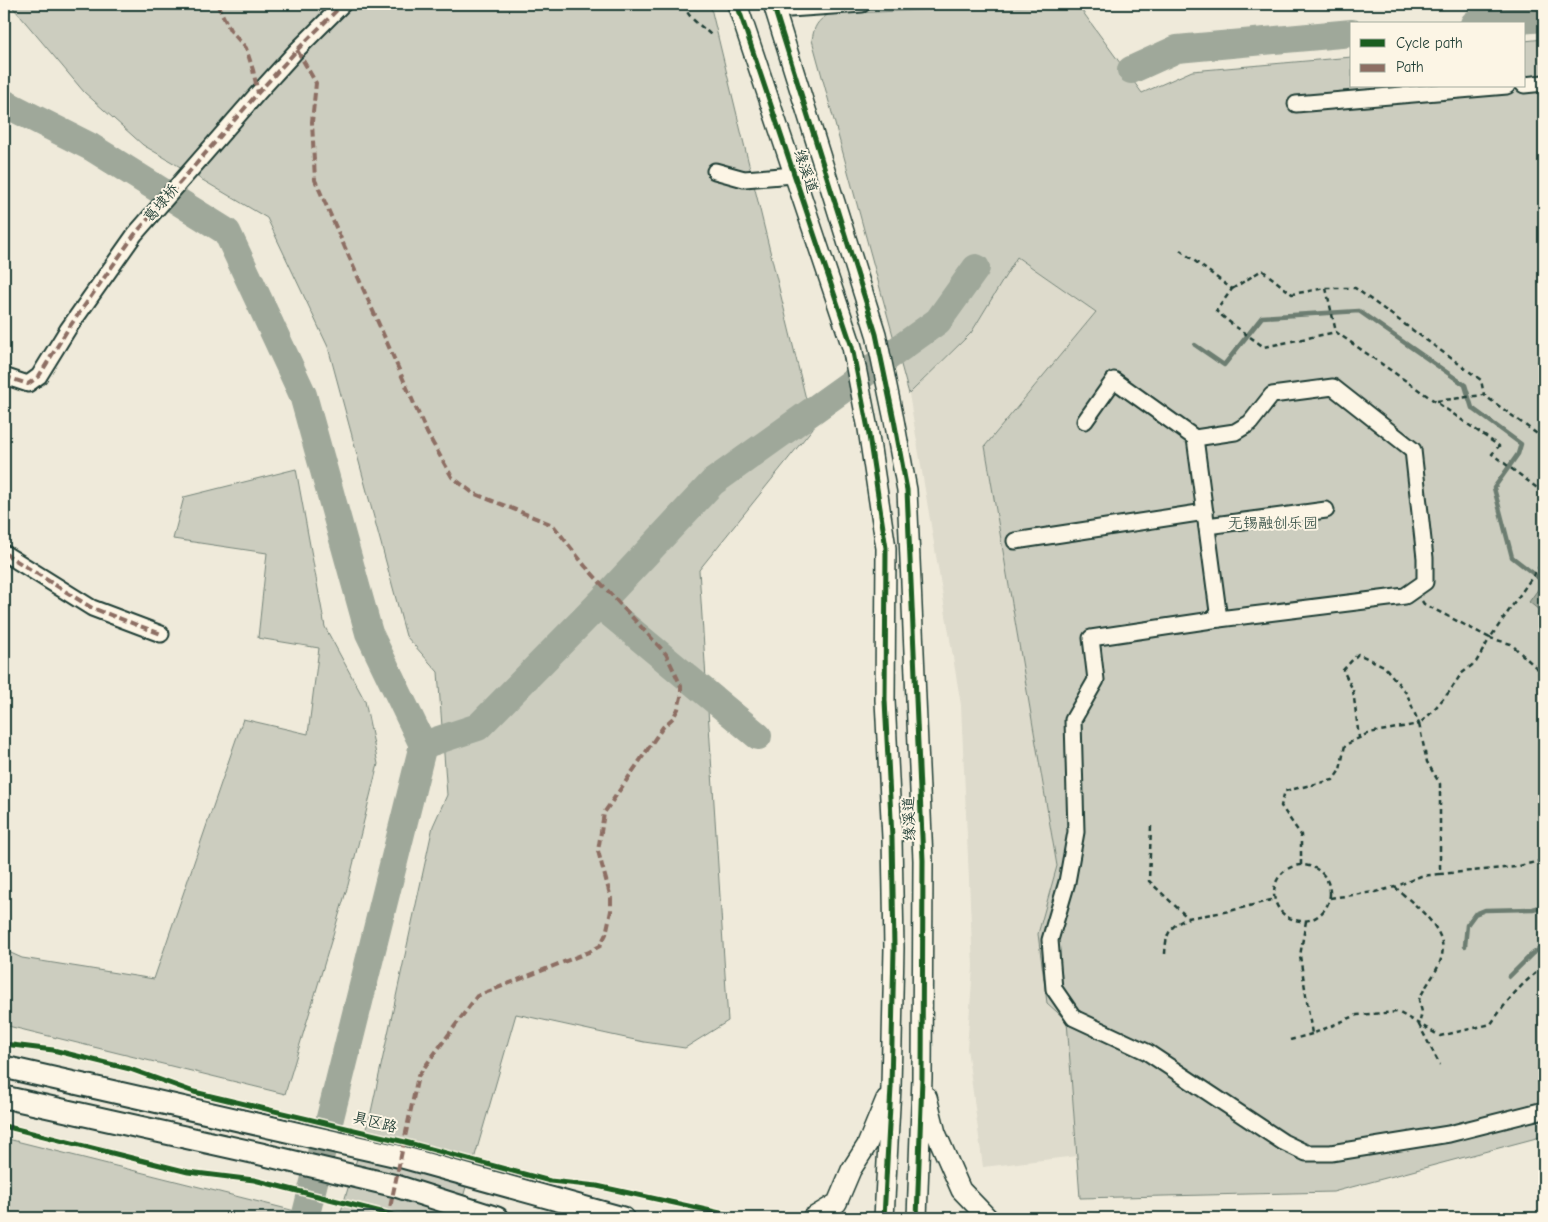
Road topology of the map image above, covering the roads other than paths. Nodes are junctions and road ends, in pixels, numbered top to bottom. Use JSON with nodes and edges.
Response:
{"nodes":[{"id":1,"x":343,"y":4,"type":"edge"},
{"id":2,"x":737,"y":4,"type":"edge"},
{"id":3,"x":862,"y":4,"type":"edge"},
{"id":4,"x":774,"y":7,"type":"edge"},
{"id":5,"x":1544,"y":83,"type":"edge"},
{"id":6,"x":1526,"y":85,"type":"edge"},
{"id":7,"x":1484,"y":88,"type":"edge"},
{"id":8,"x":1296,"y":104,"type":"dead end"},
{"id":9,"x":715,"y":171,"type":"dead end"},
{"id":10,"x":794,"y":175,"type":"junction"},
{"id":11,"x":4,"y":376,"type":"edge"},
{"id":12,"x":1085,"y":421,"type":"dead end"},
{"id":13,"x":1195,"y":438,"type":"junction"},
{"id":14,"x":1326,"y":510,"type":"dead end"},
{"id":15,"x":1206,"y":519,"type":"junction"},
{"id":16,"x":1015,"y":542,"type":"dead end"},
{"id":17,"x":4,"y":553,"type":"edge"},
{"id":18,"x":1219,"y":619,"type":"junction"},
{"id":19,"x":161,"y":634,"type":"dead end"},
{"id":20,"x":4,"y":1067,"type":"edge"},
{"id":21,"x":922,"y":1078,"type":"junction"},
{"id":22,"x":891,"y":1087,"type":"junction"},
{"id":23,"x":4,"y":1097,"type":"edge"},
{"id":24,"x":1544,"y":1110,"type":"edge"},
{"id":25,"x":497,"y":1218,"type":"edge"},
{"id":26,"x":623,"y":1218,"type":"edge"},
{"id":27,"x":812,"y":1218,"type":"edge"},
{"id":28,"x":884,"y":1218,"type":"edge"},
{"id":29,"x":917,"y":1218,"type":"edge"},
{"id":30,"x":988,"y":1218,"type":"edge"}],
"edges":[{"from":1,"to":11,"type":"street","name":"葛埭桥"},
{"from":2,"to":10,"type":"main road","name":"缘溪道"},
{"from":3,"to":4,"type":"street"},
{"from":4,"to":21,"type":"main road","name":"缘溪道"},
{"from":5,"to":6,"type":"street"},
{"from":7,"to":8,"type":"street"},
{"from":9,"to":10,"type":"street"},
{"from":10,"to":22,"type":"main road","name":"缘溪道"},
{"from":12,"to":13,"type":"street"},
{"from":13,"to":15,"type":"street"},
{"from":13,"to":18,"type":"street"},
{"from":14,"to":15,"type":"street"},
{"from":15,"to":16,"type":"street"},
{"from":15,"to":18,"type":"street"},
{"from":17,"to":19,"type":"street"},
{"from":18,"to":24,"type":"street"},
{"from":20,"to":26,"type":"highway","name":"具区路"},
{"from":21,"to":29,"type":"main road","name":"缘溪道"},
{"from":21,"to":30,"type":"main road"},
{"from":22,"to":27,"type":"main road"},
{"from":22,"to":28,"type":"main road","name":"缘溪道"},
{"from":23,"to":25,"type":"highway"}]}
